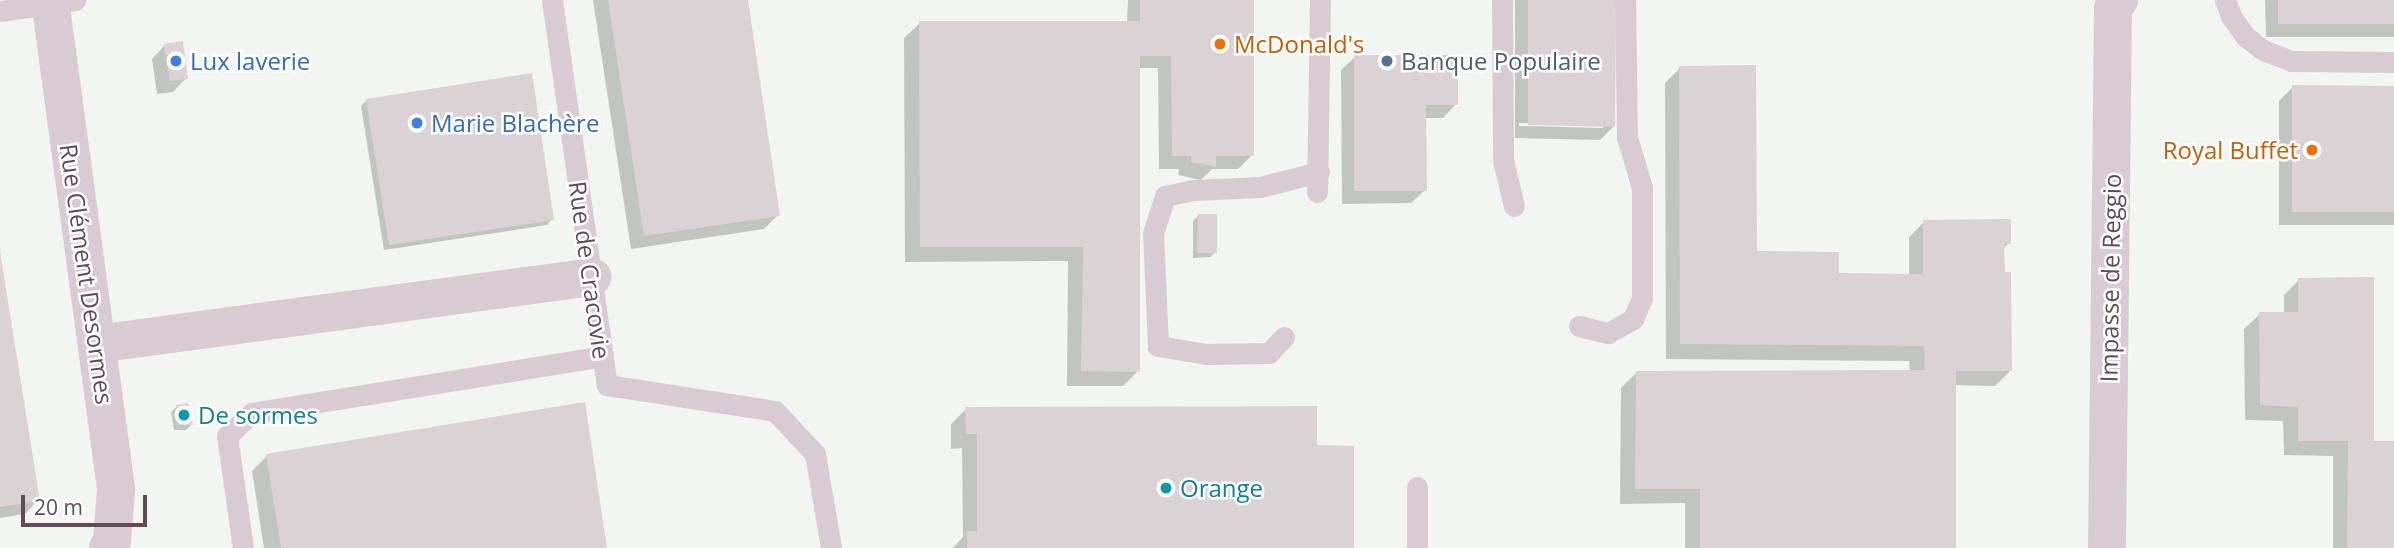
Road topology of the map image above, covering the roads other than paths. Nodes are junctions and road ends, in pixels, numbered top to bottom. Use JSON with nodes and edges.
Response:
{"nodes":[{"id":1,"x":552,"y":0,"type":"edge"},
{"id":2,"x":1320,"y":0,"type":"edge"},
{"id":3,"x":1502,"y":0,"type":"edge"},
{"id":4,"x":1625,"y":0,"type":"edge"},
{"id":5,"x":2225,"y":0,"type":"edge"},
{"id":6,"x":59,"y":2,"type":"edge"},
{"id":7,"x":2113,"y":3,"type":"edge"},
{"id":8,"x":5,"y":10,"type":"edge"},
{"id":9,"x":2394,"y":62,"type":"edge"},
{"id":10,"x":1514,"y":206,"type":"dead end"},
{"id":11,"x":592,"y":277,"type":"junction"},
{"id":12,"x":1579,"y":326,"type":"dead end"},
{"id":13,"x":1284,"y":337,"type":"dead end"},
{"id":14,"x":97,"y":344,"type":"junction"},
{"id":15,"x":603,"y":356,"type":"junction"},
{"id":16,"x":1417,"y":487,"type":"dead end"},
{"id":17,"x":108,"y":548,"type":"edge"},
{"id":18,"x":243,"y":548,"type":"edge"},
{"id":19,"x":831,"y":548,"type":"edge"},
{"id":20,"x":1417,"y":548,"type":"edge"},
{"id":21,"x":2107,"y":548,"type":"edge"}],
"edges":[{"from":1,"to":11,"type":"lane","name":"Rue de Cracovie"},
{"from":2,"to":13,"type":"lane"},
{"from":3,"to":10,"type":"lane"},
{"from":4,"to":12,"type":"lane"},
{"from":5,"to":9,"type":"lane"},
{"from":6,"to":8,"type":"lane"},
{"from":6,"to":14,"type":"street","name":"Rue Clément Desormes"},
{"from":7,"to":21,"type":"street","name":"Impasse de Reggio"},
{"from":11,"to":14,"type":"street"},
{"from":11,"to":15,"type":"lane","name":"Rue de Cracovie"},
{"from":14,"to":17,"type":"street","name":"Rue Clément Desormes"},
{"from":15,"to":18,"type":"lane"},
{"from":15,"to":19,"type":"lane","name":"Rue de Cracovie"},
{"from":16,"to":20,"type":"lane"}]}
